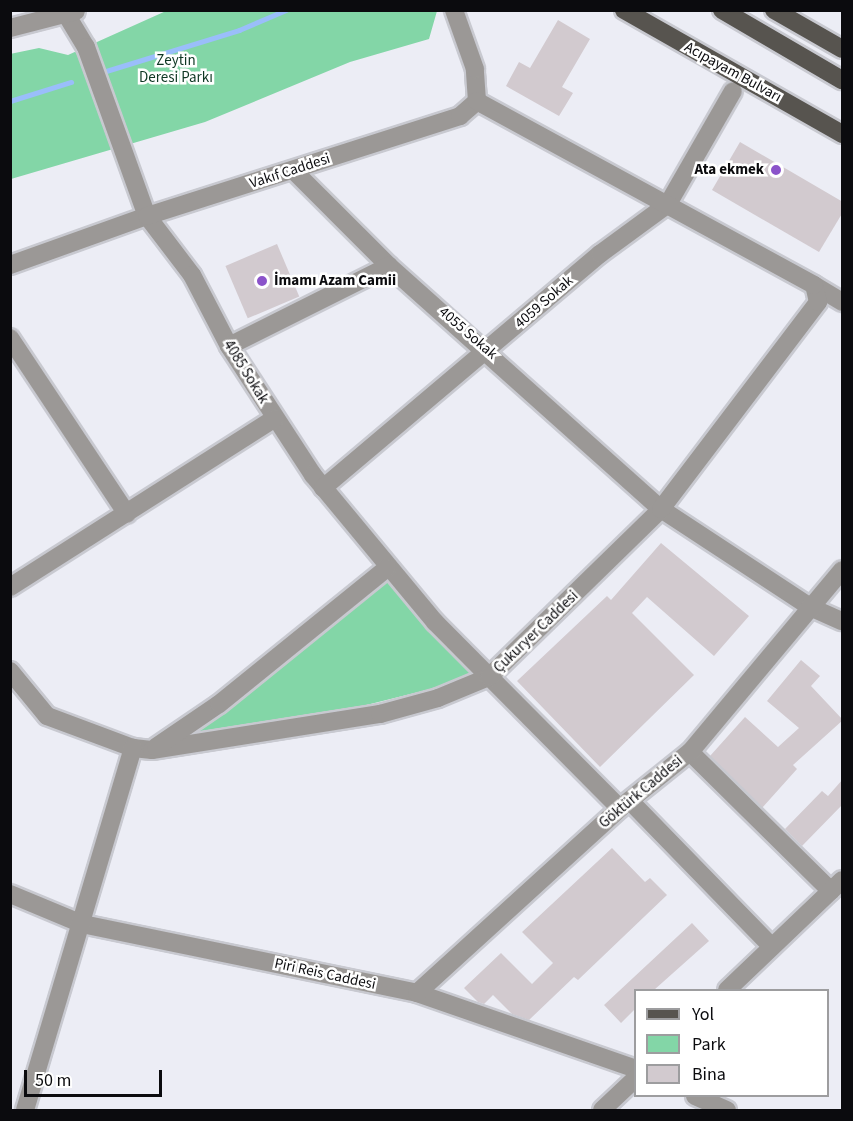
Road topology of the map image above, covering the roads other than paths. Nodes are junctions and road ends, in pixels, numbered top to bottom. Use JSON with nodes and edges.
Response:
{"nodes":[{"id":1,"x":454,"y":10,"type":"edge"},
{"id":2,"x":624,"y":10,"type":"edge"},
{"id":3,"x":722,"y":10,"type":"edge"},
{"id":4,"x":72,"y":12,"type":"edge"},
{"id":5,"x":788,"y":14,"type":"edge"},
{"id":6,"x":10,"y":28,"type":"edge"},
{"id":7,"x":843,"y":50,"type":"edge"},
{"id":8,"x":843,"y":80,"type":"edge"},
{"id":9,"x":733,"y":91,"type":"dead end"},
{"id":10,"x":477,"y":101,"type":"junction"},
{"id":11,"x":843,"y":134,"type":"edge"},
{"id":12,"x":293,"y":170,"type":"junction"},
{"id":13,"x":668,"y":204,"type":"junction"},
{"id":14,"x":147,"y":216,"type":"junction"},
{"id":15,"x":10,"y":265,"type":"edge"},
{"id":16,"x":389,"y":266,"type":"junction"},
{"id":17,"x":816,"y":293,"type":"junction"},
{"id":18,"x":843,"y":302,"type":"edge"},
{"id":19,"x":10,"y":338,"type":"edge"},
{"id":20,"x":229,"y":346,"type":"junction"},
{"id":21,"x":488,"y":351,"type":"junction"},
{"id":22,"x":275,"y":418,"type":"junction"},
{"id":23,"x":323,"y":488,"type":"junction"},
{"id":24,"x":661,"y":509,"type":"junction"},
{"id":25,"x":127,"y":514,"type":"junction"},
{"id":26,"x":387,"y":568,"type":"junction"},
{"id":27,"x":843,"y":570,"type":"edge"},
{"id":28,"x":10,"y":587,"type":"edge"},
{"id":29,"x":810,"y":607,"type":"junction"},
{"id":30,"x":840,"y":619,"type":"edge"},
{"id":31,"x":10,"y":671,"type":"edge"},
{"id":32,"x":494,"y":682,"type":"junction"},
{"id":33,"x":133,"y":748,"type":"junction"},
{"id":34,"x":153,"y":750,"type":"junction"},
{"id":35,"x":690,"y":752,"type":"junction"},
{"id":36,"x":626,"y":805,"type":"junction"},
{"id":37,"x":839,"y":883,"type":"edge"},
{"id":38,"x":10,"y":894,"type":"edge"},
{"id":39,"x":82,"y":924,"type":"junction"},
{"id":40,"x":772,"y":947,"type":"junction"},
{"id":41,"x":728,"y":989,"type":"edge"},
{"id":42,"x":417,"y":993,"type":"junction"},
{"id":43,"x":634,"y":1068,"type":"edge"},
{"id":44,"x":634,"y":1080,"type":"edge"},
{"id":45,"x":699,"y":1097,"type":"edge"},
{"id":46,"x":25,"y":1110,"type":"edge"},
{"id":47,"x":602,"y":1110,"type":"edge"},
{"id":48,"x":727,"y":1110,"type":"edge"}],
"edges":[{"from":1,"to":10,"type":"street"},
{"from":2,"to":11,"type":"main road","name":"Acıpayam Bulvarı"},
{"from":3,"to":8,"type":"main road"},
{"from":4,"to":6,"type":"street"},
{"from":4,"to":14,"type":"street","name":"4085 Sokak"},
{"from":5,"to":7,"type":"main road"},
{"from":9,"to":13,"type":"street","name":"4059 Sokak"},
{"from":10,"to":12,"type":"street","name":"Vakıf Caddesi"},
{"from":10,"to":13,"type":"street"},
{"from":12,"to":14,"type":"street","name":"Vakıf Caddesi"},
{"from":12,"to":16,"type":"street","name":"4055 Sokak"},
{"from":13,"to":17,"type":"street"},
{"from":13,"to":21,"type":"street","name":"4059 Sokak"},
{"from":14,"to":15,"type":"street","name":"Vakıf Caddesi"},
{"from":14,"to":20,"type":"street","name":"4085 Sokak"},
{"from":16,"to":20,"type":"street"},
{"from":16,"to":21,"type":"street","name":"4055 Sokak"},
{"from":17,"to":18,"type":"street"},
{"from":17,"to":24,"type":"street","name":"Çukuryer Caddesi"},
{"from":19,"to":25,"type":"street"},
{"from":20,"to":22,"type":"street","name":"4085 Sokak"},
{"from":21,"to":23,"type":"street","name":"4059 Sokak"},
{"from":21,"to":24,"type":"street","name":"4055 Sokak"},
{"from":22,"to":23,"type":"street","name":"4085 Sokak"},
{"from":22,"to":25,"type":"street"},
{"from":23,"to":26,"type":"street","name":"4085 Sokak"},
{"from":24,"to":29,"type":"street","name":"4055 Sokak"},
{"from":24,"to":32,"type":"street","name":"Çukuryer Caddesi"},
{"from":25,"to":28,"type":"street"},
{"from":26,"to":32,"type":"street","name":"4085 Sokak"},
{"from":26,"to":34,"type":"street"},
{"from":27,"to":29,"type":"street","name":"Göktürk Caddesi"},
{"from":29,"to":30,"type":"street","name":"4055 Sokak"},
{"from":29,"to":35,"type":"street","name":"Göktürk Caddesi"},
{"from":31,"to":33,"type":"street","name":"Çukuryer Caddesi"},
{"from":32,"to":34,"type":"street","name":"Çukuryer Caddesi"},
{"from":32,"to":36,"type":"street","name":"4085 Sokak"},
{"from":33,"to":34,"type":"street","name":"Çukuryer Caddesi"},
{"from":33,"to":39,"type":"street"},
{"from":35,"to":36,"type":"street","name":"Göktürk Caddesi"},
{"from":35,"to":37,"type":"street"},
{"from":36,"to":40,"type":"street","name":"4085 Sokak"},
{"from":36,"to":42,"type":"street","name":"Göktürk Caddesi"},
{"from":37,"to":40,"type":"street"},
{"from":38,"to":39,"type":"street","name":"Piri Reis Caddesi"},
{"from":39,"to":42,"type":"street","name":"Piri Reis Caddesi"},
{"from":39,"to":46,"type":"street"},
{"from":40,"to":41,"type":"street"},
{"from":42,"to":43,"type":"street","name":"Piri Reis Caddesi"},
{"from":44,"to":47,"type":"street"},
{"from":45,"to":48,"type":"street"}]}
